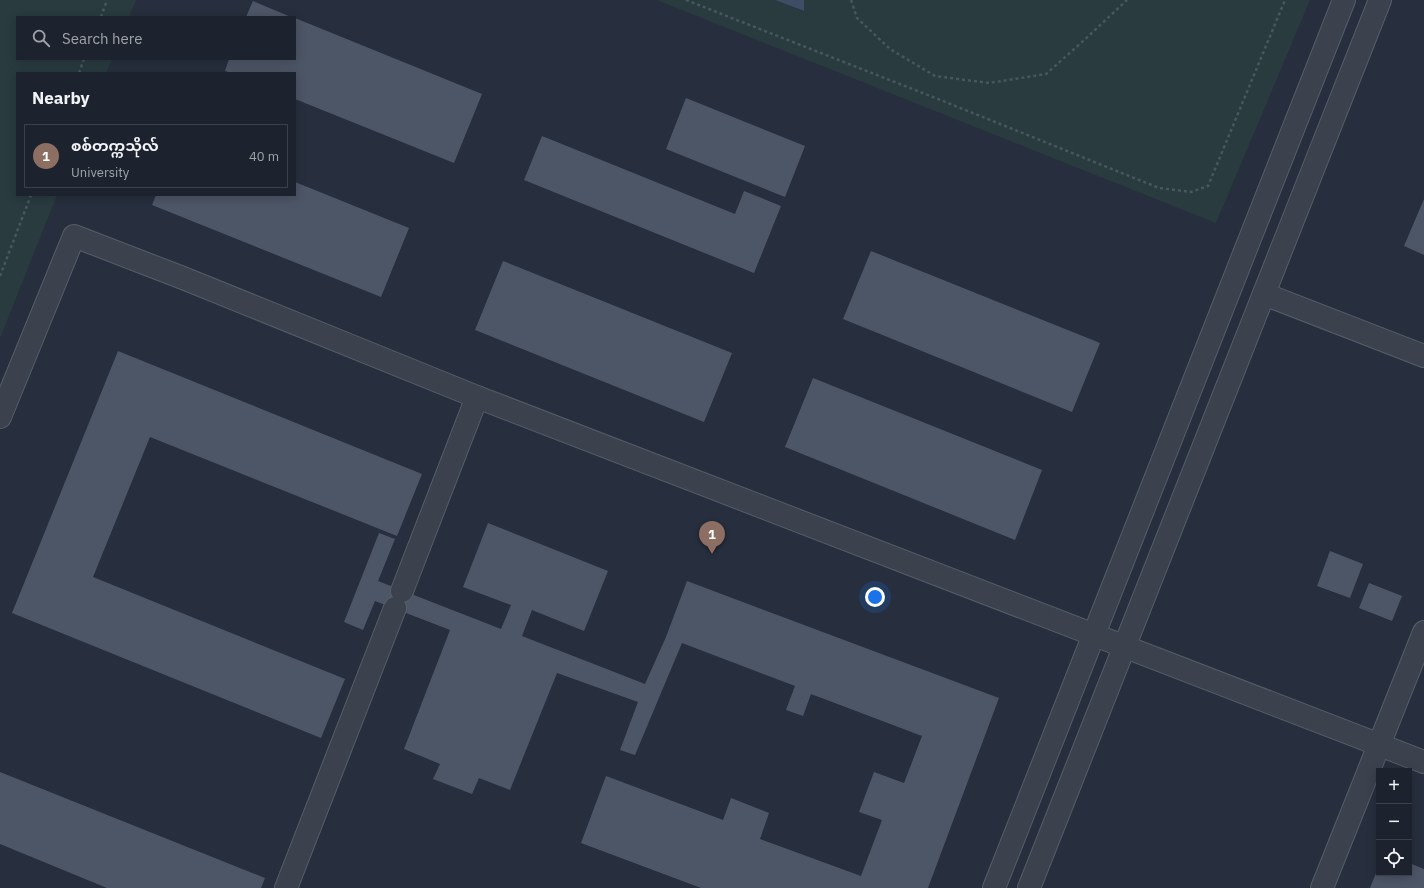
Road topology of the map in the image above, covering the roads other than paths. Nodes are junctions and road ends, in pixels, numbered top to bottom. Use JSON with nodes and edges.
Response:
{"nodes":[{"id":1,"x":1344,"y":0,"type":"edge"},
{"id":2,"x":1380,"y":0,"type":"edge"},
{"id":3,"x":1264,"y":294,"type":"junction"},
{"id":4,"x":1424,"y":356,"type":"edge"},
{"id":5,"x":477,"y":397,"type":"junction"},
{"id":6,"x":0,"y":417,"type":"edge"},
{"id":7,"x":1424,"y":632,"type":"edge"},
{"id":8,"x":1094,"y":636,"type":"junction"},
{"id":9,"x":1124,"y":647,"type":"junction"},
{"id":10,"x":1379,"y":745,"type":"junction"},
{"id":11,"x":1424,"y":762,"type":"edge"},
{"id":12,"x":286,"y":888,"type":"edge"},
{"id":13,"x":994,"y":888,"type":"edge"},
{"id":14,"x":1029,"y":888,"type":"edge"},
{"id":15,"x":1322,"y":888,"type":"edge"}],
"edges":[{"from":1,"to":8,"type":"street"},
{"from":2,"to":3,"type":"street"},
{"from":3,"to":4,"type":"street"},
{"from":3,"to":9,"type":"street"},
{"from":5,"to":6,"type":"street"},
{"from":5,"to":8,"type":"street"},
{"from":5,"to":12,"type":"street"},
{"from":7,"to":10,"type":"street"},
{"from":8,"to":9,"type":"street"},
{"from":8,"to":13,"type":"street"},
{"from":9,"to":10,"type":"street"},
{"from":9,"to":14,"type":"street"},
{"from":10,"to":11,"type":"street"},
{"from":10,"to":15,"type":"street"}]}
